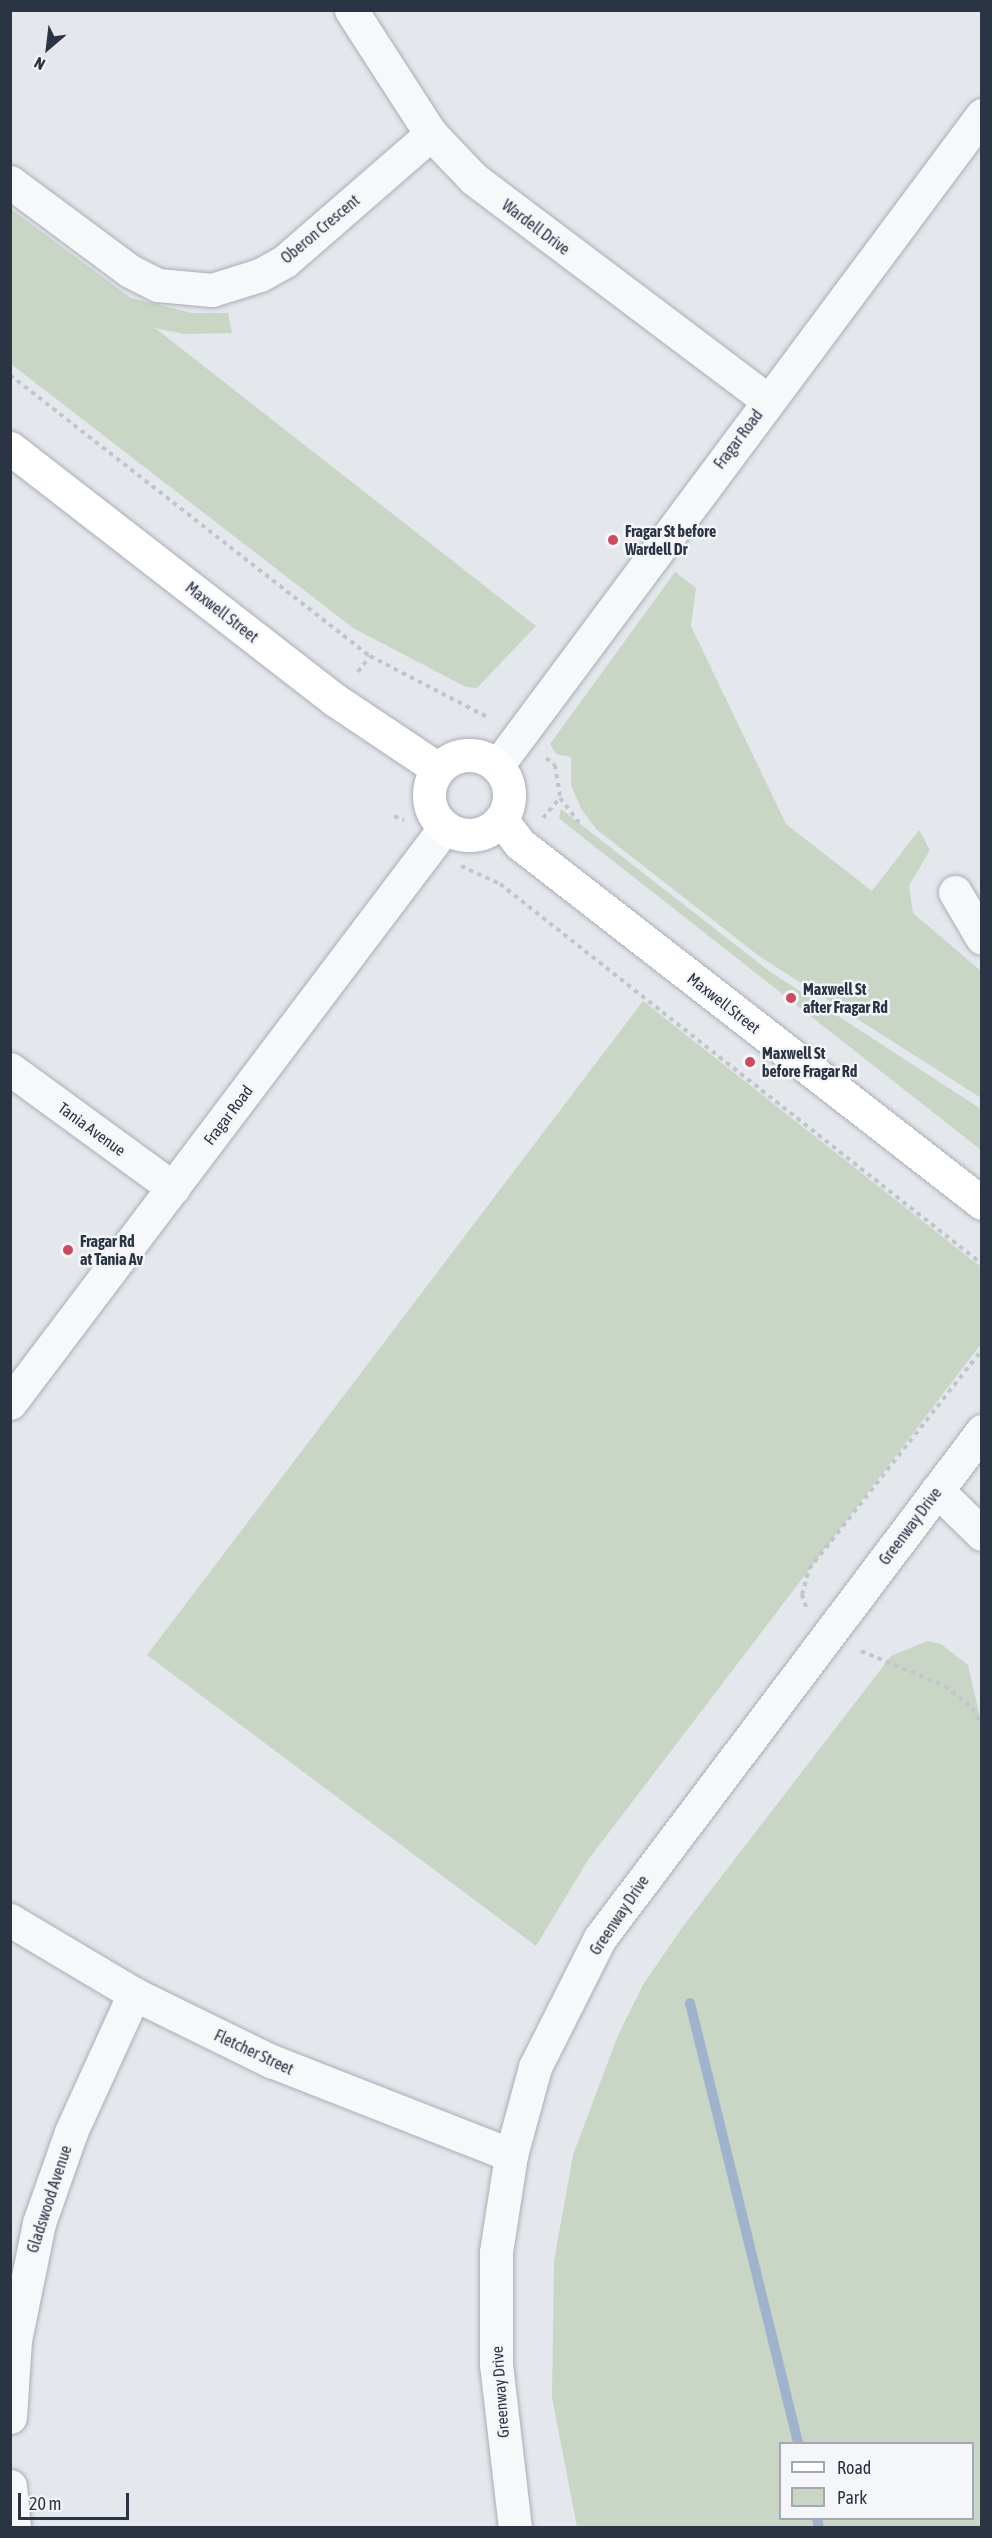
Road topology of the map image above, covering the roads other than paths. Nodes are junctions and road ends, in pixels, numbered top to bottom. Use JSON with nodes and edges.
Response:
{"nodes":[{"id":1,"x":351,"y":10,"type":"edge"},
{"id":2,"x":981,"y":115,"type":"edge"},
{"id":3,"x":431,"y":134,"type":"junction"},
{"id":4,"x":10,"y":182,"type":"edge"},
{"id":5,"x":767,"y":400,"type":"junction"},
{"id":6,"x":10,"y":448,"type":"edge"},
{"id":7,"x":497,"y":766,"type":"junction"},
{"id":8,"x":438,"y":770,"type":"junction"},
{"id":9,"x":501,"y":819,"type":"junction"},
{"id":10,"x":445,"y":827,"type":"junction"},
{"id":11,"x":955,"y":892,"type":"dead end"},
{"id":12,"x":981,"y":938,"type":"edge"},
{"id":13,"x":10,"y":1069,"type":"edge"},
{"id":14,"x":173,"y":1188,"type":"junction"},
{"id":15,"x":981,"y":1203,"type":"edge"},
{"id":16,"x":10,"y":1403,"type":"edge"},
{"id":17,"x":981,"y":1431,"type":"edge"},
{"id":18,"x":936,"y":1490,"type":"junction"},
{"id":19,"x":981,"y":1534,"type":"edge"},
{"id":20,"x":10,"y":1920,"type":"edge"},
{"id":21,"x":134,"y":1994,"type":"junction"},
{"id":22,"x":511,"y":2155,"type":"junction"},
{"id":23,"x":10,"y":2417,"type":"edge"},
{"id":24,"x":10,"y":2486,"type":"edge"},
{"id":25,"x":14,"y":2528,"type":"edge"},
{"id":26,"x":515,"y":2528,"type":"edge"}],
"edges":[{"from":1,"to":3,"type":"street","name":"Wardell Drive"},
{"from":2,"to":5,"type":"street","name":"Fragar Road"},
{"from":3,"to":4,"type":"street","name":"Oberon Crescent"},
{"from":3,"to":5,"type":"street","name":"Wardell Drive"},
{"from":5,"to":7,"type":"street","name":"Fragar Road"},
{"from":6,"to":8,"type":"main road","name":"Maxwell Street"},
{"from":7,"to":8,"type":"main road"},
{"from":7,"to":9,"type":"main road"},
{"from":8,"to":10,"type":"main road"},
{"from":9,"to":10,"type":"main road"},
{"from":9,"to":15,"type":"main road","name":"Maxwell Street"},
{"from":10,"to":14,"type":"street","name":"Fragar Road"},
{"from":11,"to":12,"type":"street"},
{"from":13,"to":14,"type":"street","name":"Tania Avenue"},
{"from":14,"to":16,"type":"street","name":"Fragar Road"},
{"from":17,"to":18,"type":"street","name":"Greenway Drive"},
{"from":18,"to":19,"type":"street"},
{"from":18,"to":22,"type":"street","name":"Greenway Drive"},
{"from":20,"to":21,"type":"street","name":"Fletcher Street"},
{"from":21,"to":22,"type":"street","name":"Fletcher Street"},
{"from":21,"to":23,"type":"street","name":"Gladswood Avenue"},
{"from":22,"to":26,"type":"street","name":"Greenway Drive"},
{"from":24,"to":25,"type":"street"}]}
